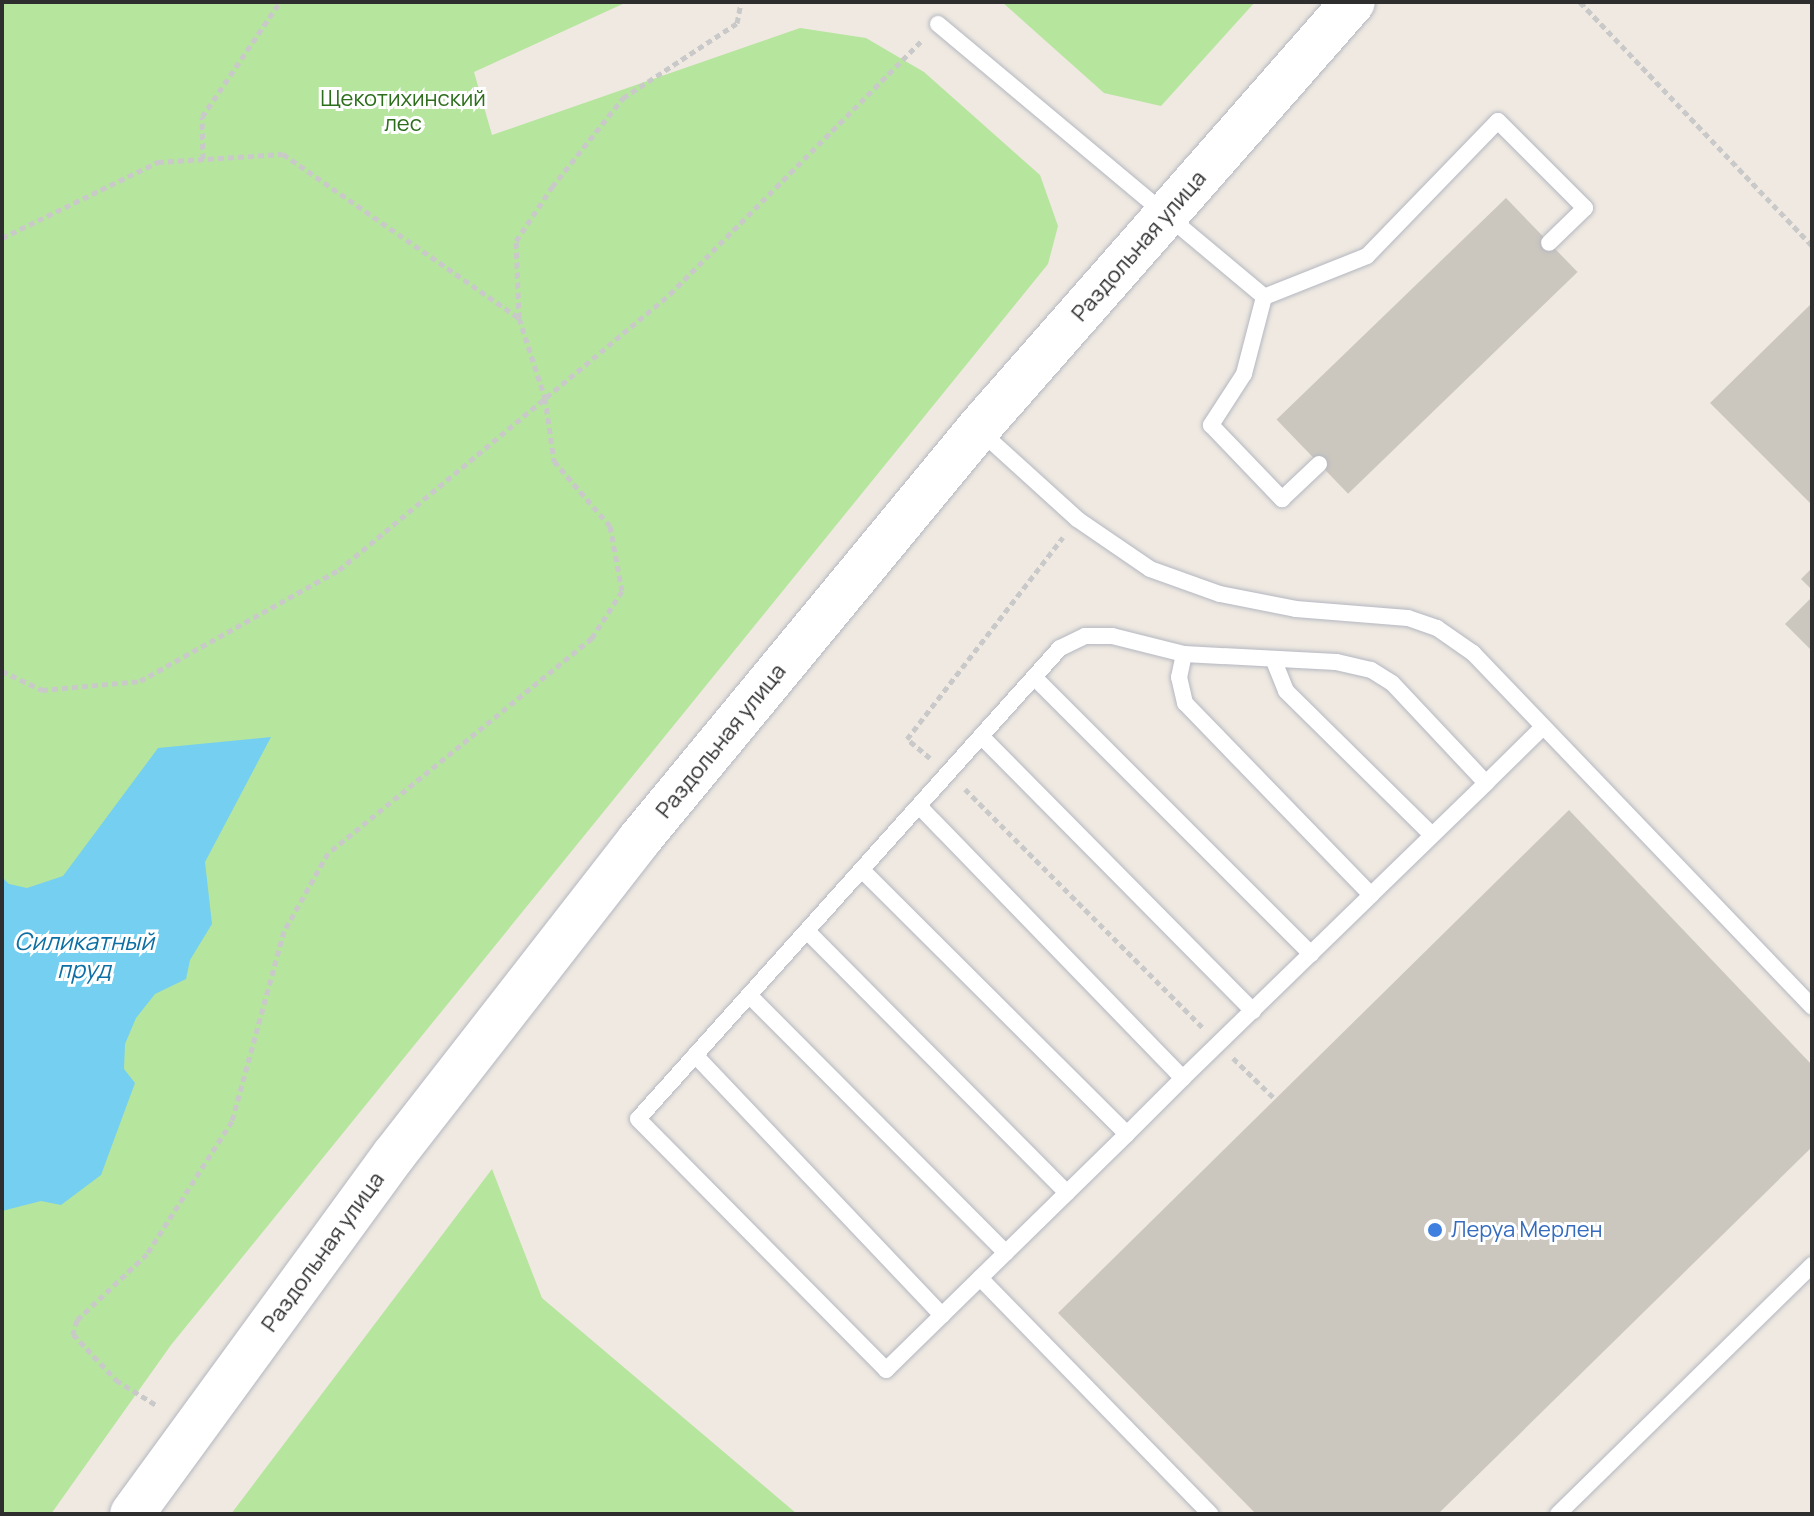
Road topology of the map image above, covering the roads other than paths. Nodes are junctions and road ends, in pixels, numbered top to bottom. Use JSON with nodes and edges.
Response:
{"nodes":[{"id":1,"x":1353,"y":2,"type":"edge"},
{"id":2,"x":938,"y":24,"type":"road end"},
{"id":3,"x":1168,"y":215,"type":"junction"},
{"id":4,"x":1549,"y":243,"type":"dead end"},
{"id":5,"x":1264,"y":297,"type":"junction"},
{"id":6,"x":978,"y":429,"type":"junction"},
{"id":7,"x":1319,"y":464,"type":"dead end"},
{"id":8,"x":1184,"y":654,"type":"junction"},
{"id":9,"x":1274,"y":661,"type":"junction"},
{"id":10,"x":1034,"y":677,"type":"junction"},
{"id":11,"x":1543,"y":727,"type":"junction"},
{"id":12,"x":981,"y":736,"type":"junction"},
{"id":13,"x":1486,"y":783,"type":"junction"},
{"id":14,"x":919,"y":806,"type":"junction"},
{"id":15,"x":1432,"y":835,"type":"junction"},
{"id":16,"x":862,"y":870,"type":"junction"},
{"id":17,"x":1371,"y":895,"type":"junction"},
{"id":18,"x":807,"y":931,"type":"junction"},
{"id":19,"x":1311,"y":954,"type":"junction"},
{"id":20,"x":749,"y":995,"type":"junction"},
{"id":21,"x":1812,"y":1007,"type":"edge"},
{"id":22,"x":1253,"y":1011,"type":"junction"},
{"id":23,"x":695,"y":1055,"type":"junction"},
{"id":24,"x":1183,"y":1078,"type":"junction"},
{"id":25,"x":1127,"y":1134,"type":"junction"},
{"id":26,"x":1067,"y":1193,"type":"junction"},
{"id":27,"x":1006,"y":1253,"type":"junction"},
{"id":28,"x":1812,"y":1265,"type":"edge"},
{"id":29,"x":980,"y":1278,"type":"junction"},
{"id":30,"x":942,"y":1315,"type":"junction"},
{"id":31,"x":132,"y":1514,"type":"edge"},
{"id":32,"x":1210,"y":1514,"type":"edge"},
{"id":33,"x":1558,"y":1514,"type":"edge"}],
"edges":[{"from":1,"to":3,"type":"main road","name":"Раздольная улица"},
{"from":2,"to":3,"type":"lane"},
{"from":3,"to":5,"type":"lane"},
{"from":3,"to":6,"type":"main road","name":"Раздольная улица"},
{"from":4,"to":5,"type":"lane"},
{"from":5,"to":7,"type":"lane"},
{"from":6,"to":11,"type":"lane"},
{"from":6,"to":31,"type":"main road","name":"Раздольная улица"},
{"from":8,"to":9,"type":"lane"},
{"from":8,"to":10,"type":"lane"},
{"from":8,"to":17,"type":"lane"},
{"from":9,"to":13,"type":"lane"},
{"from":9,"to":15,"type":"lane"},
{"from":10,"to":12,"type":"lane"},
{"from":10,"to":19,"type":"lane"},
{"from":11,"to":13,"type":"lane"},
{"from":11,"to":21,"type":"lane"},
{"from":12,"to":14,"type":"lane"},
{"from":12,"to":22,"type":"lane"},
{"from":13,"to":15,"type":"lane"},
{"from":14,"to":16,"type":"lane"},
{"from":14,"to":24,"type":"lane"},
{"from":15,"to":17,"type":"lane"},
{"from":16,"to":18,"type":"lane"},
{"from":16,"to":25,"type":"lane"},
{"from":17,"to":19,"type":"lane"},
{"from":18,"to":20,"type":"lane"},
{"from":18,"to":26,"type":"lane"},
{"from":19,"to":22,"type":"lane"},
{"from":20,"to":23,"type":"lane"},
{"from":20,"to":27,"type":"lane"},
{"from":22,"to":24,"type":"lane"},
{"from":23,"to":30,"type":"lane"},
{"from":23,"to":30,"type":"lane"},
{"from":24,"to":25,"type":"lane"},
{"from":25,"to":26,"type":"lane"},
{"from":26,"to":27,"type":"lane"},
{"from":27,"to":29,"type":"lane"},
{"from":28,"to":33,"type":"lane"},
{"from":29,"to":30,"type":"lane"},
{"from":29,"to":32,"type":"lane"}]}
